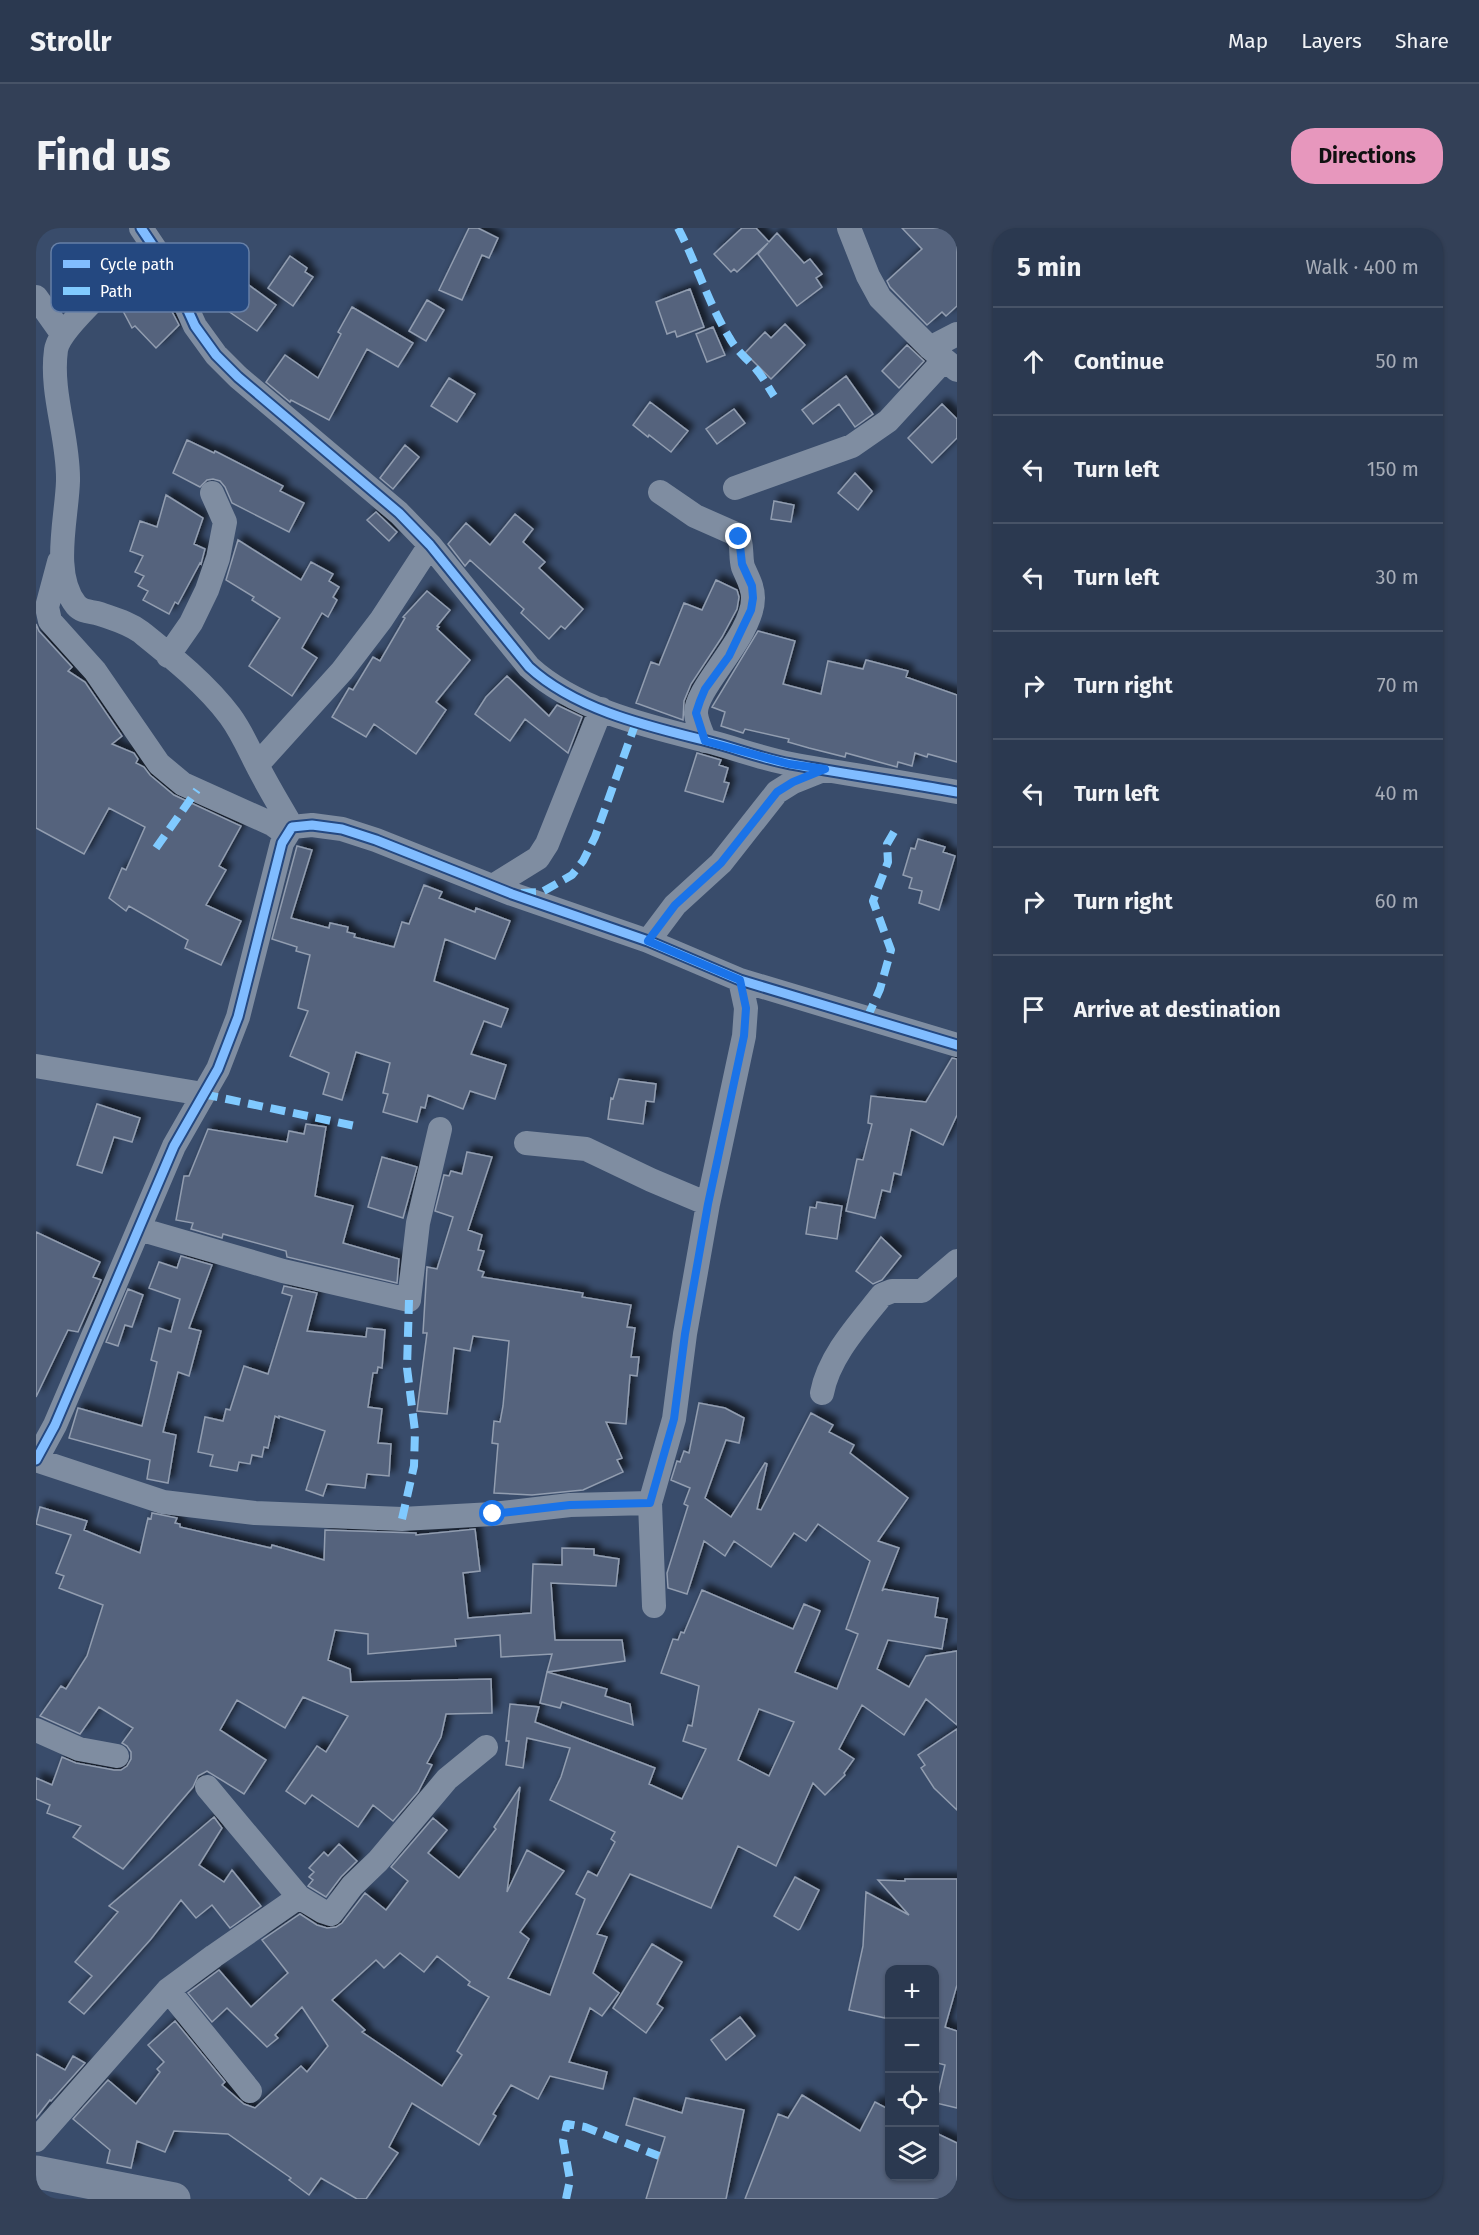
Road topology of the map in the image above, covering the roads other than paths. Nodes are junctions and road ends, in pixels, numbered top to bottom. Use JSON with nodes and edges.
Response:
{"nodes":[{"id":1,"x":141,"y":228,"type":"edge"},
{"id":2,"x":849,"y":228,"type":"edge"},
{"id":3,"x":151,"y":243,"type":"edge"},
{"id":4,"x":36,"y":297,"type":"edge"},
{"id":5,"x":84,"y":312,"type":"edge"},
{"id":6,"x":189,"y":312,"type":"edge"},
{"id":7,"x":957,"y":334,"type":"edge"},
{"id":8,"x":63,"y":335,"type":"junction"},
{"id":9,"x":944,"y":359,"type":"edge"},
{"id":10,"x":735,"y":488,"type":"dead end"},
{"id":11,"x":660,"y":492,"type":"dead end"},
{"id":12,"x":212,"y":493,"type":"dead end"},
{"id":13,"x":430,"y":545,"type":"junction"},
{"id":14,"x":63,"y":549,"type":"junction"},
{"id":15,"x":168,"y":656,"type":"junction"},
{"id":16,"x":601,"y":709,"type":"junction"},
{"id":17,"x":705,"y":741,"type":"junction"},
{"id":18,"x":257,"y":765,"type":"junction"},
{"id":19,"x":825,"y":769,"type":"junction"},
{"id":20,"x":957,"y":792,"type":"edge"},
{"id":21,"x":289,"y":830,"type":"junction"},
{"id":22,"x":494,"y":886,"type":"junction"},
{"id":23,"x":648,"y":941,"type":"junction"},
{"id":24,"x":740,"y":980,"type":"junction"},
{"id":25,"x":957,"y":1046,"type":"edge"},
{"id":26,"x":36,"y":1066,"type":"edge"},
{"id":27,"x":203,"y":1094,"type":"junction"},
{"id":28,"x":440,"y":1129,"type":"dead end"},
{"id":29,"x":526,"y":1143,"type":"dead end"},
{"id":30,"x":708,"y":1204,"type":"junction"},
{"id":31,"x":139,"y":1229,"type":"junction"},
{"id":32,"x":957,"y":1261,"type":"edge"},
{"id":33,"x":822,"y":1393,"type":"dead end"},
{"id":34,"x":45,"y":1422,"type":"edge"},
{"id":35,"x":36,"y":1460,"type":"edge"},
{"id":36,"x":650,"y":1503,"type":"junction"},
{"id":37,"x":654,"y":1606,"type":"dead end"},
{"id":38,"x":36,"y":1730,"type":"edge"},
{"id":39,"x":486,"y":1747,"type":"dead end"},
{"id":40,"x":117,"y":1756,"type":"dead end"},
{"id":41,"x":207,"y":1787,"type":"dead end"},
{"id":42,"x":299,"y":1897,"type":"junction"},
{"id":43,"x":168,"y":1990,"type":"junction"},
{"id":44,"x":250,"y":2091,"type":"dead end"},
{"id":45,"x":36,"y":2140,"type":"edge"},
{"id":46,"x":36,"y":2172,"type":"edge"},
{"id":47,"x":174,"y":2199,"type":"edge"}],
"edges":[{"from":1,"to":3,"type":"street"},
{"from":2,"to":9,"type":"street"},
{"from":4,"to":8,"type":"street"},
{"from":5,"to":8,"type":"street"},
{"from":6,"to":13,"type":"street"},
{"from":7,"to":9,"type":"street"},
{"from":8,"to":14,"type":"street"},
{"from":9,"to":10,"type":"street"},
{"from":11,"to":17,"type":"street"},
{"from":12,"to":15,"type":"street"},
{"from":13,"to":16,"type":"street"},
{"from":13,"to":18,"type":"street"},
{"from":14,"to":15,"type":"street"},
{"from":14,"to":21,"type":"street"},
{"from":15,"to":18,"type":"street"},
{"from":16,"to":17,"type":"street"},
{"from":16,"to":22,"type":"street"},
{"from":17,"to":19,"type":"street"},
{"from":18,"to":21,"type":"street"},
{"from":19,"to":20,"type":"street"},
{"from":19,"to":23,"type":"street"},
{"from":21,"to":22,"type":"street"},
{"from":21,"to":27,"type":"street"},
{"from":22,"to":23,"type":"street"},
{"from":23,"to":24,"type":"street"},
{"from":24,"to":25,"type":"street"},
{"from":24,"to":30,"type":"street"},
{"from":26,"to":27,"type":"street"},
{"from":27,"to":31,"type":"street"},
{"from":28,"to":31,"type":"street"},
{"from":29,"to":30,"type":"street"},
{"from":30,"to":36,"type":"street"},
{"from":31,"to":34,"type":"street"},
{"from":32,"to":33,"type":"street"},
{"from":34,"to":35,"type":"street"},
{"from":35,"to":36,"type":"street"},
{"from":36,"to":37,"type":"street"},
{"from":38,"to":40,"type":"street"},
{"from":39,"to":42,"type":"street"},
{"from":41,"to":42,"type":"street"},
{"from":42,"to":43,"type":"street"},
{"from":43,"to":44,"type":"street"},
{"from":43,"to":45,"type":"street"},
{"from":46,"to":47,"type":"street"}]}
